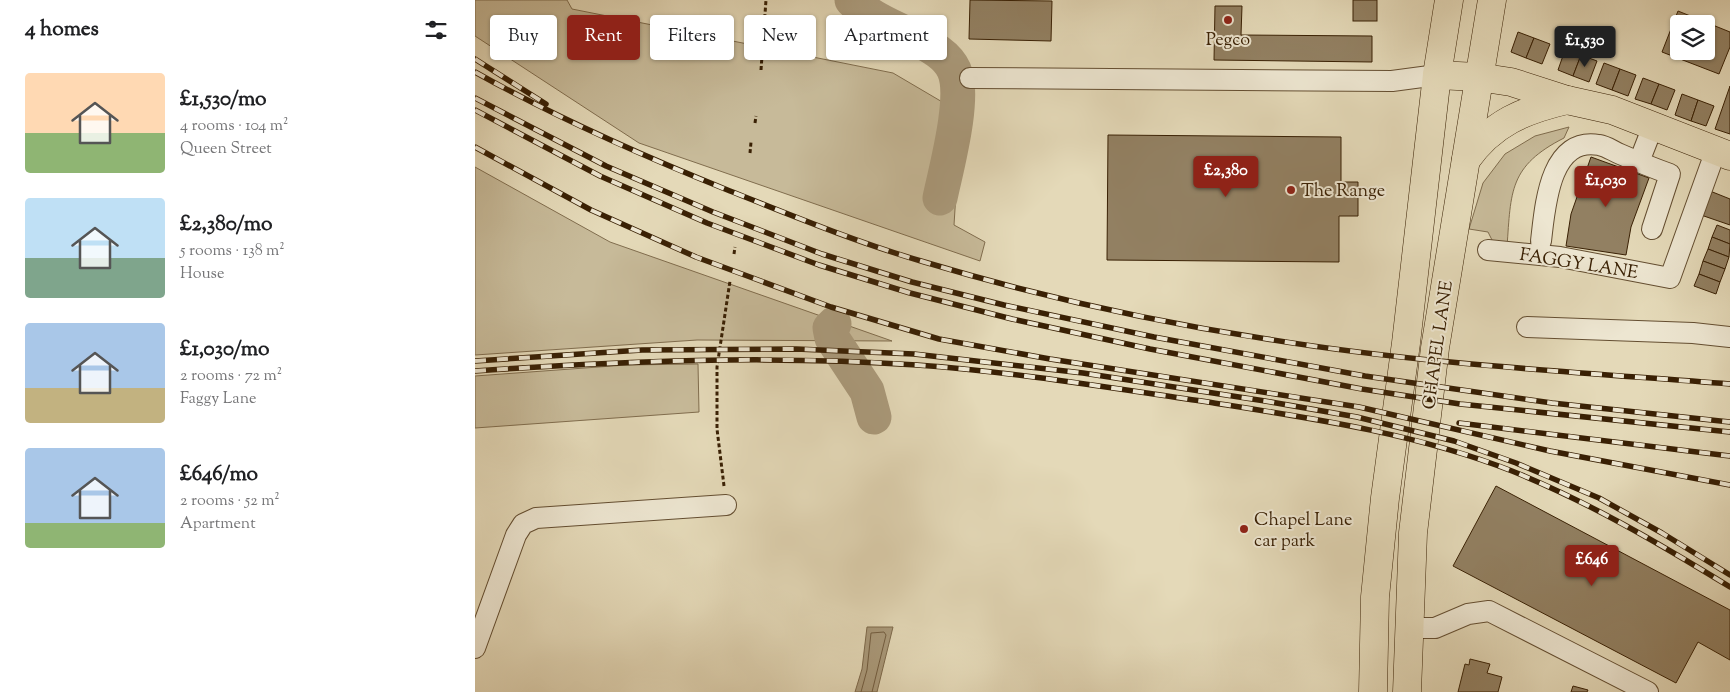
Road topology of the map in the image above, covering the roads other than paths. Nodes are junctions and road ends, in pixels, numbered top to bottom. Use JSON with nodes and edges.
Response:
{"nodes":[{"id":1,"x":1449,"y":0,"type":"edge"},
{"id":2,"x":1492,"y":0,"type":"edge"},
{"id":3,"x":1437,"y":75,"type":"junction"},
{"id":4,"x":1478,"y":77,"type":"junction"},
{"id":5,"x":970,"y":78,"type":"dead end"},
{"id":6,"x":1567,"y":100,"type":"junction"},
{"id":7,"x":1653,"y":126,"type":"junction"},
{"id":8,"x":1723,"y":153,"type":"edge"},
{"id":9,"x":1466,"y":160,"type":"junction"},
{"id":10,"x":1639,"y":162,"type":"junction"},
{"id":11,"x":1652,"y":229,"type":"dead end"},
{"id":12,"x":1541,"y":241,"type":"dead end"},
{"id":13,"x":1488,"y":250,"type":"dead end"},
{"id":14,"x":1527,"y":327,"type":"dead end"},
{"id":15,"x":1730,"y":337,"type":"edge"},
{"id":16,"x":726,"y":505,"type":"road end"},
{"id":17,"x":1410,"y":628,"type":"junction"},
{"id":18,"x":475,"y":648,"type":"edge"},
{"id":19,"x":1373,"y":656,"type":"junction"},
{"id":20,"x":1365,"y":692,"type":"edge"},
{"id":21,"x":1373,"y":692,"type":"edge"},
{"id":22,"x":1407,"y":692,"type":"edge"},
{"id":23,"x":1649,"y":692,"type":"edge"}],
"edges":[{"from":1,"to":3,"type":"highway","name":"CHAPEL LANE"},
{"from":2,"to":4,"type":"highway","name":"CHAPEL LANE"},
{"from":3,"to":4,"type":"highway"},
{"from":3,"to":5,"type":"street"},
{"from":3,"to":19,"type":"highway","name":"CHAPEL LANE"},
{"from":4,"to":6,"type":"highway"},
{"from":4,"to":9,"type":"highway","name":"CHAPEL LANE"},
{"from":6,"to":7,"type":"highway"},
{"from":6,"to":9,"type":"highway"},
{"from":7,"to":8,"type":"highway"},
{"from":7,"to":10,"type":"street"},
{"from":8,"to":13,"type":"street","name":"FAGGY LANE"},
{"from":9,"to":17,"type":"highway","name":"CHAPEL LANE"},
{"from":10,"to":11,"type":"street"},
{"from":10,"to":12,"type":"street"},
{"from":14,"to":15,"type":"street"},
{"from":16,"to":18,"type":"street"},
{"from":17,"to":22,"type":"highway","name":"CHAPEL LANE"},
{"from":17,"to":23,"type":"street"},
{"from":19,"to":20,"type":"highway"},
{"from":19,"to":21,"type":"highway","name":"CHAPEL LANE"}]}
